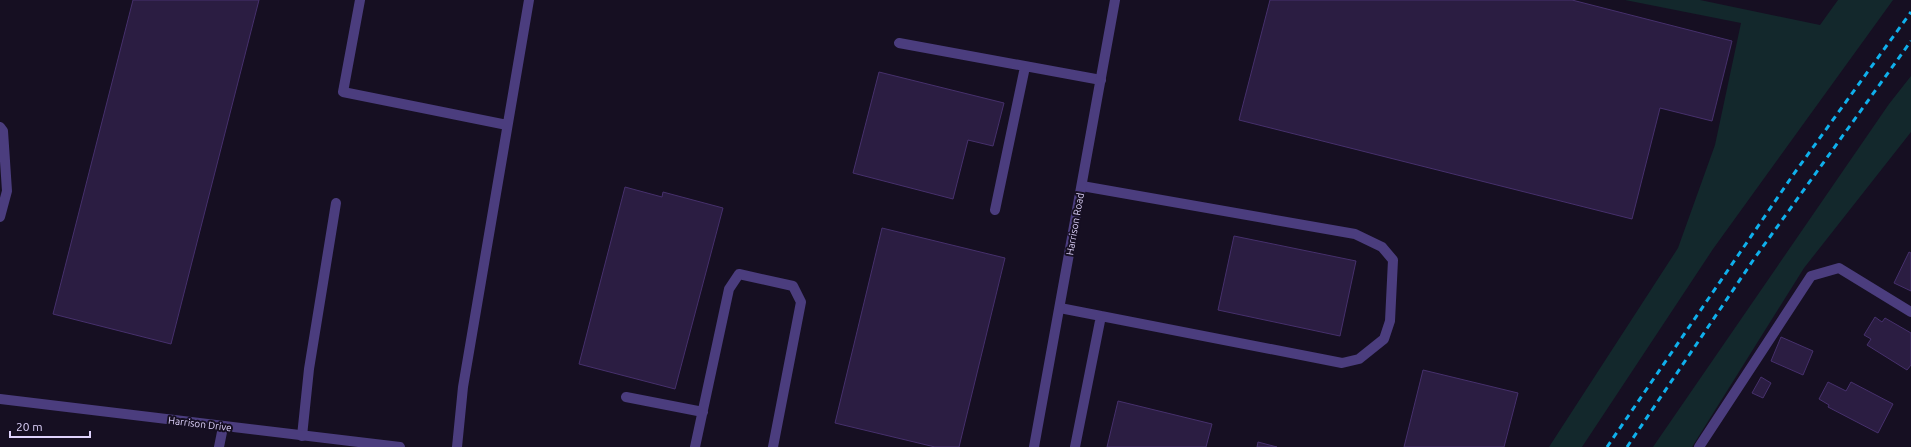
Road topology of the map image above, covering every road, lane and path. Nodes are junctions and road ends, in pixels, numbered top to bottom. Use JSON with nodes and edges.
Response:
{"nodes":[{"id":1,"x":360,"y":0,"type":"edge"},
{"id":2,"x":529,"y":0,"type":"edge"},
{"id":3,"x":1115,"y":0,"type":"edge"},
{"id":4,"x":899,"y":43,"type":"dead end"},
{"id":5,"x":1025,"y":67,"type":"junction"},
{"id":6,"x":1101,"y":80,"type":"junction"},
{"id":7,"x":507,"y":125,"type":"junction"},
{"id":8,"x":0,"y":127,"type":"edge"},
{"id":9,"x":1082,"y":186,"type":"junction"},
{"id":10,"x":336,"y":203,"type":"dead end"},
{"id":11,"x":995,"y":210,"type":"dead end"},
{"id":12,"x":0,"y":217,"type":"edge"},
{"id":13,"x":1060,"y":308,"type":"junction"},
{"id":14,"x":1911,"y":312,"type":"edge"},
{"id":15,"x":1101,"y":316,"type":"junction"},
{"id":16,"x":626,"y":397,"type":"dead end"},
{"id":17,"x":0,"y":399,"type":"edge"},
{"id":18,"x":703,"y":412,"type":"junction"},
{"id":19,"x":223,"y":427,"type":"junction"},
{"id":20,"x":302,"y":436,"type":"junction"},
{"id":21,"x":219,"y":447,"type":"edge"},
{"id":22,"x":400,"y":447,"type":"edge"},
{"id":23,"x":457,"y":447,"type":"edge"},
{"id":24,"x":695,"y":447,"type":"edge"},
{"id":25,"x":773,"y":447,"type":"edge"},
{"id":26,"x":1034,"y":447,"type":"edge"},
{"id":27,"x":1075,"y":447,"type":"edge"},
{"id":28,"x":1699,"y":447,"type":"edge"}],
"edges":[{"from":1,"to":7,"type":"street"},
{"from":2,"to":7,"type":"street"},
{"from":3,"to":6,"type":"street","name":"Harrison Road"},
{"from":4,"to":5,"type":"street"},
{"from":5,"to":6,"type":"street"},
{"from":5,"to":11,"type":"street"},
{"from":6,"to":9,"type":"street","name":"Harrison Road"},
{"from":7,"to":23,"type":"street"},
{"from":8,"to":12,"type":"street"},
{"from":9,"to":13,"type":"street","name":"Harrison Road"},
{"from":9,"to":15,"type":"street"},
{"from":10,"to":20,"type":"street"},
{"from":13,"to":15,"type":"street"},
{"from":13,"to":26,"type":"street","name":"Harrison Road"},
{"from":14,"to":28,"type":"street"},
{"from":15,"to":27,"type":"street"},
{"from":16,"to":18,"type":"street"},
{"from":17,"to":19,"type":"street","name":"Harrison Drive"},
{"from":18,"to":24,"type":"street"},
{"from":18,"to":25,"type":"street"},
{"from":19,"to":20,"type":"street","name":"Harrison Drive"},
{"from":19,"to":21,"type":"street"},
{"from":20,"to":22,"type":"street","name":"Harrison Drive"}]}
